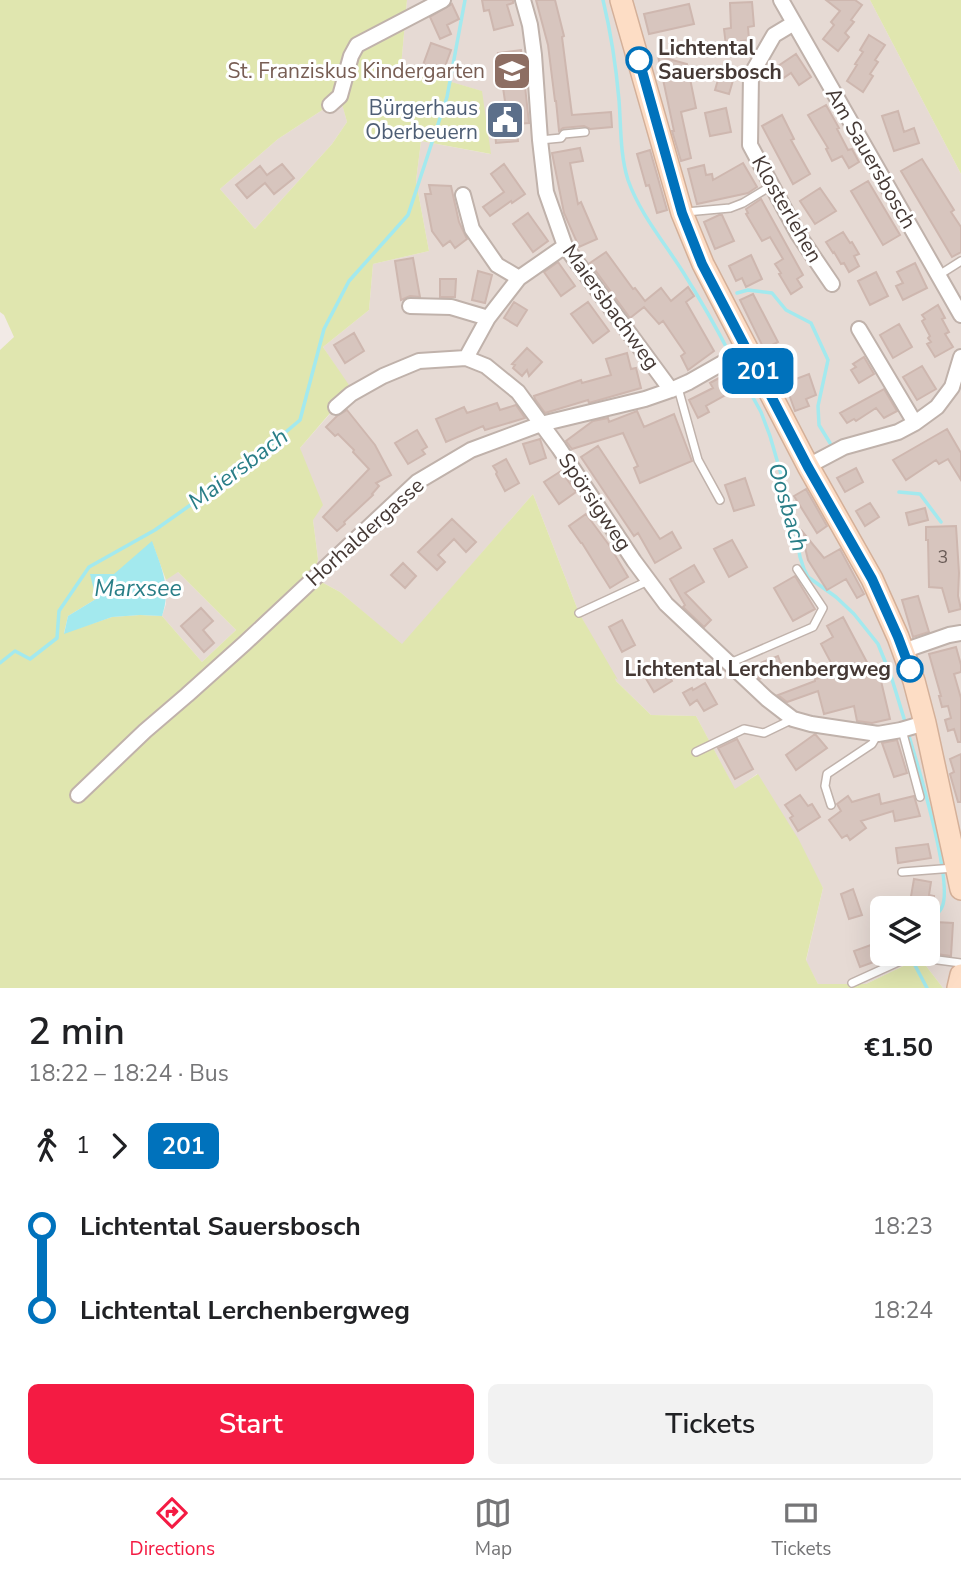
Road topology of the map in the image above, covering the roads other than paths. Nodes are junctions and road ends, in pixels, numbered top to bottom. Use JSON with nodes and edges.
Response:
{"nodes":[{"id":1,"x":443,"y":0,"type":"edge"},
{"id":2,"x":523,"y":0,"type":"edge"},
{"id":3,"x":621,"y":0,"type":"edge"},
{"id":4,"x":781,"y":0,"type":"edge"},
{"id":5,"x":794,"y":23,"type":"junction"},
{"id":6,"x":330,"y":105,"type":"dead end"},
{"id":7,"x":585,"y":132,"type":"dead end"},
{"id":8,"x":540,"y":141,"type":"junction"},
{"id":9,"x":771,"y":186,"type":"junction"},
{"id":10,"x":463,"y":195,"type":"dead end"},
{"id":11,"x":682,"y":213,"type":"junction"},
{"id":12,"x":565,"y":246,"type":"junction"},
{"id":13,"x":961,"y":261,"type":"edge"},
{"id":14,"x":938,"y":275,"type":"junction"},
{"id":15,"x":519,"y":278,"type":"junction"},
{"id":16,"x":832,"y":284,"type":"dead end"},
{"id":17,"x":410,"y":306,"type":"dead end"},
{"id":18,"x":961,"y":315,"type":"edge"},
{"id":19,"x":488,"y":318,"type":"junction"},
{"id":20,"x":859,"y":329,"type":"dead end"},
{"id":21,"x":738,"y":354,"type":"junction"},
{"id":22,"x":961,"y":357,"type":"edge"},
{"id":23,"x":466,"y":358,"type":"junction"},
{"id":24,"x":675,"y":388,"type":"junction"},
{"id":25,"x":336,"y":407,"type":"dead end"},
{"id":26,"x":915,"y":423,"type":"junction"},
{"id":27,"x":541,"y":424,"type":"junction"},
{"id":28,"x":808,"y":467,"type":"junction"},
{"id":29,"x":720,"y":500,"type":"dead end"},
{"id":30,"x":797,"y":569,"type":"dead end"},
{"id":31,"x":648,"y":581,"type":"junction"},
{"id":32,"x":579,"y":613,"type":"dead end"},
{"id":33,"x":961,"y":633,"type":"edge"},
{"id":34,"x":903,"y":651,"type":"junction"},
{"id":35,"x":730,"y":663,"type":"junction"},
{"id":36,"x":793,"y":719,"type":"junction"},
{"id":37,"x":922,"y":723,"type":"junction"},
{"id":38,"x":901,"y":730,"type":"junction"},
{"id":39,"x":878,"y":734,"type":"junction"},
{"id":40,"x":696,"y":752,"type":"dead end"},
{"id":41,"x":78,"y":795,"type":"dead end"},
{"id":42,"x":920,"y":797,"type":"dead end"},
{"id":43,"x":831,"y":805,"type":"dead end"},
{"id":44,"x":949,"y":869,"type":"junction"},
{"id":45,"x":902,"y":872,"type":"dead end"},
{"id":46,"x":961,"y":889,"type":"edge"},
{"id":47,"x":961,"y":963,"type":"edge"},
{"id":48,"x":961,"y":975,"type":"edge"},
{"id":49,"x":852,"y":983,"type":"dead end"},
{"id":50,"x":958,"y":988,"type":"edge"}],
"edges":[{"from":1,"to":6,"type":"street"},
{"from":2,"to":8,"type":"street","name":"Maiersbachweg"},
{"from":3,"to":11,"type":"main road"},
{"from":4,"to":5,"type":"street","name":"Am Sauersbosch"},
{"from":5,"to":9,"type":"street","name":"Klosterlehen"},
{"from":5,"to":14,"type":"street","name":"Am Sauersbosch"},
{"from":7,"to":8,"type":"lane"},
{"from":8,"to":12,"type":"street","name":"Maiersbachweg"},
{"from":9,"to":11,"type":"lane"},
{"from":9,"to":16,"type":"street","name":"Klosterlehen"},
{"from":10,"to":15,"type":"street"},
{"from":11,"to":21,"type":"main road"},
{"from":12,"to":15,"type":"street"},
{"from":12,"to":24,"type":"street","name":"Maiersbachweg"},
{"from":13,"to":14,"type":"lane"},
{"from":14,"to":18,"type":"street","name":"Am Sauersbosch"},
{"from":15,"to":19,"type":"street"},
{"from":17,"to":19,"type":"street"},
{"from":19,"to":23,"type":"street"},
{"from":20,"to":26,"type":"street"},
{"from":21,"to":24,"type":"street","name":"Horhaldergasse"},
{"from":21,"to":28,"type":"main road"},
{"from":22,"to":26,"type":"street"},
{"from":23,"to":25,"type":"street"},
{"from":23,"to":27,"type":"street","name":"Spörsigweg"},
{"from":24,"to":27,"type":"street","name":"Horhaldergasse"},
{"from":24,"to":29,"type":"lane"},
{"from":26,"to":28,"type":"street"},
{"from":27,"to":31,"type":"street","name":"Spörsigweg"},
{"from":27,"to":41,"type":"street","name":"Horhaldergasse"},
{"from":28,"to":34,"type":"main road"},
{"from":30,"to":35,"type":"lane"},
{"from":31,"to":32,"type":"lane"},
{"from":31,"to":35,"type":"street","name":"Spörsigweg"},
{"from":33,"to":34,"type":"street"},
{"from":34,"to":37,"type":"main road"},
{"from":35,"to":36,"type":"street","name":"Spörsigweg"},
{"from":36,"to":39,"type":"street","name":"Spörsigweg"},
{"from":36,"to":40,"type":"lane"},
{"from":37,"to":38,"type":"street","name":"Spörsigweg"},
{"from":37,"to":44,"type":"main road"},
{"from":38,"to":39,"type":"street","name":"Spörsigweg"},
{"from":38,"to":42,"type":"lane"},
{"from":39,"to":43,"type":"lane"},
{"from":44,"to":45,"type":"lane"},
{"from":44,"to":46,"type":"main road"},
{"from":47,"to":49,"type":"lane"},
{"from":48,"to":50,"type":"main road"}]}
